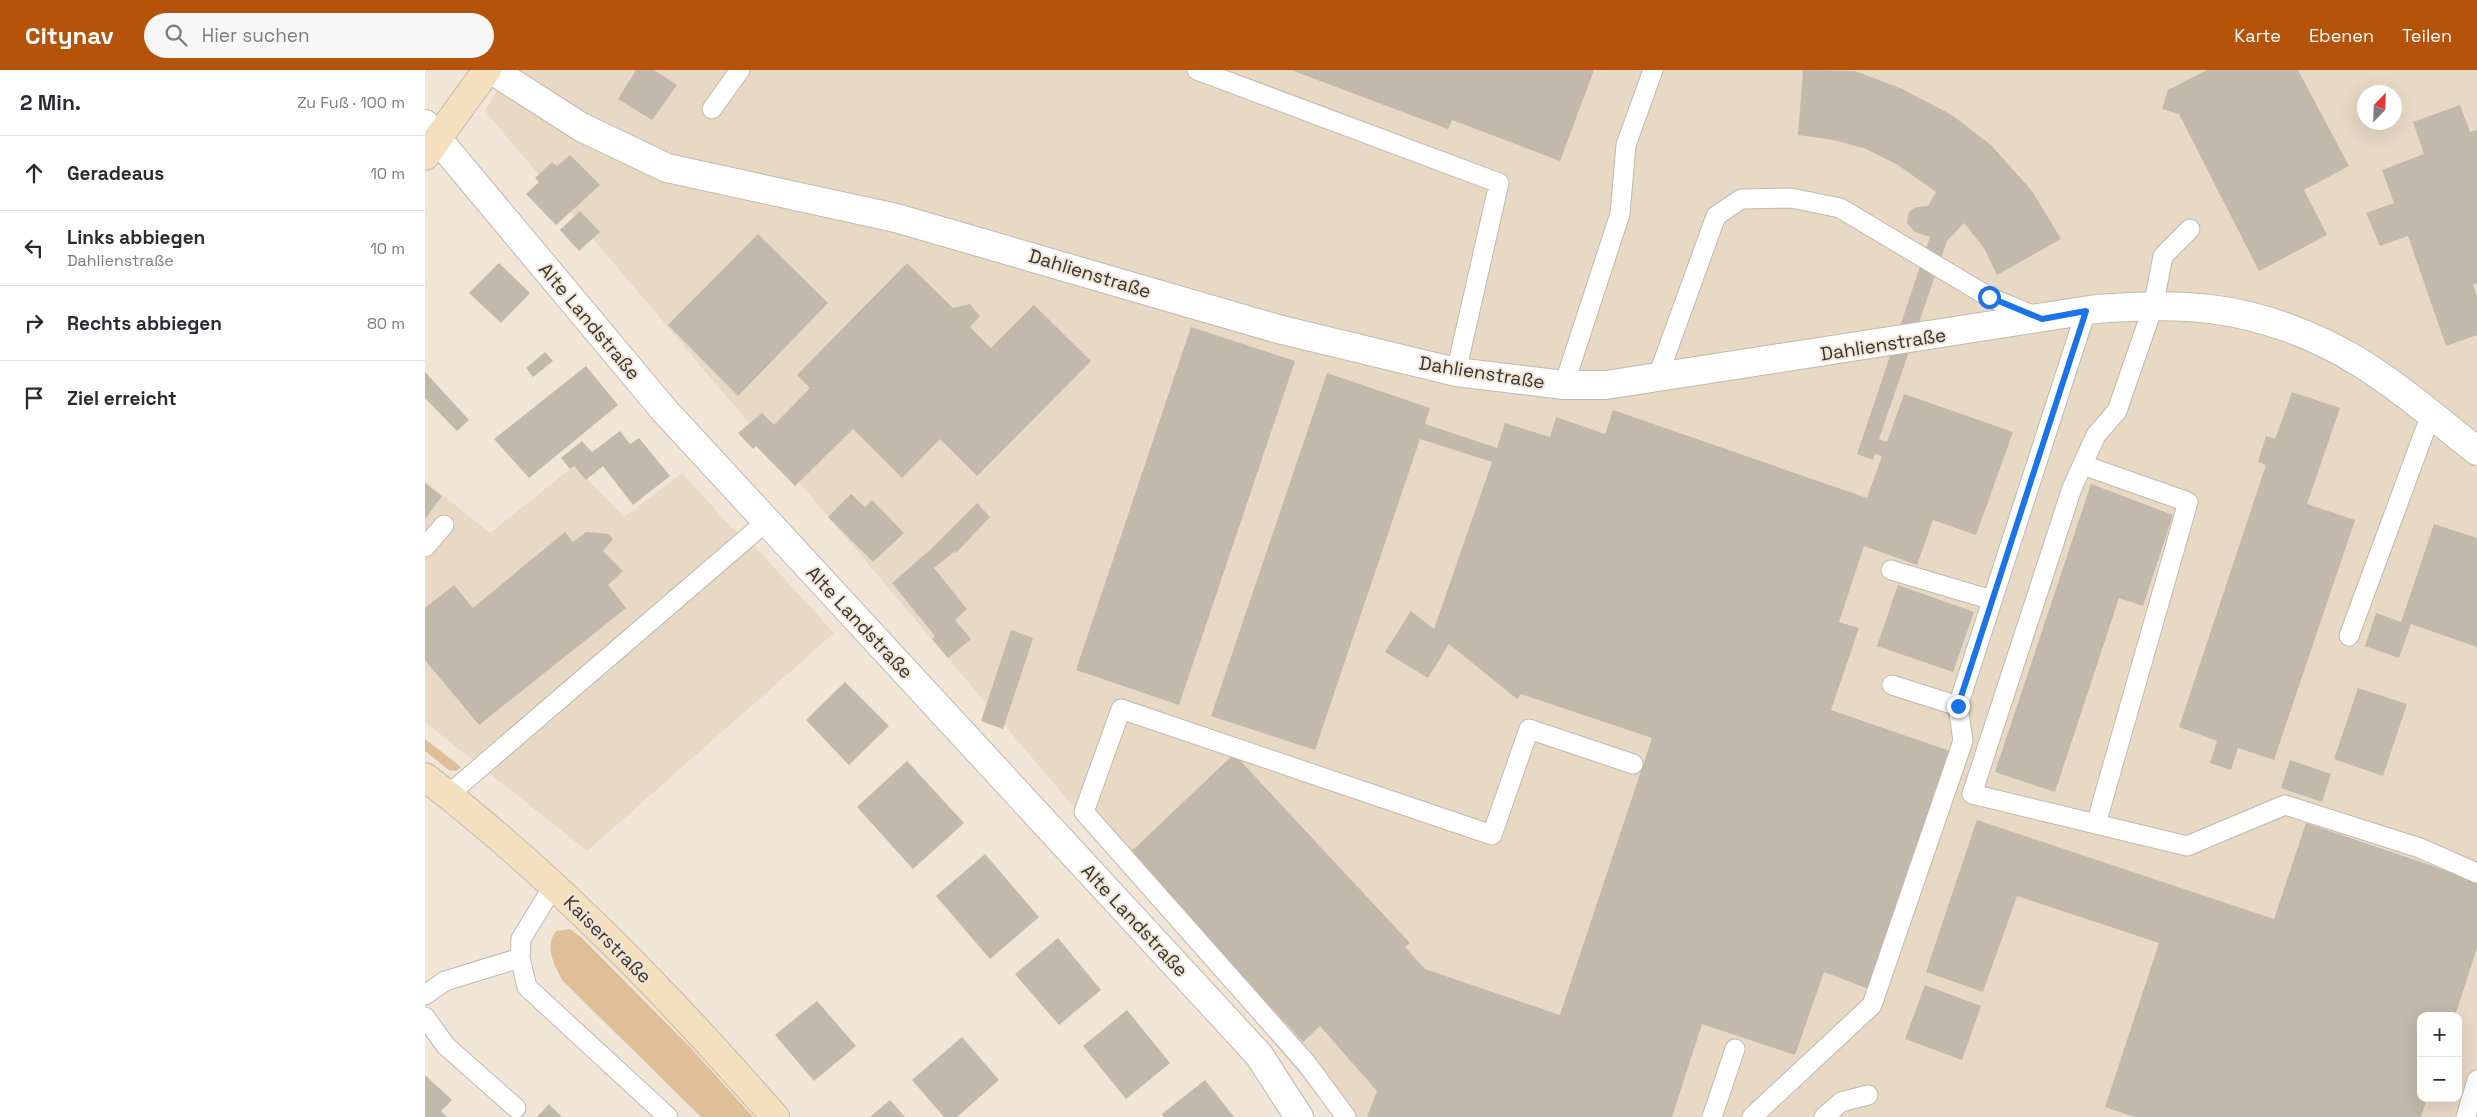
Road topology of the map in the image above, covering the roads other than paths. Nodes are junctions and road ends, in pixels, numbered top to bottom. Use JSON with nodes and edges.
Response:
{"nodes":[{"id":1,"x":487,"y":70,"type":"edge"},
{"id":2,"x":492,"y":70,"type":"edge"},
{"id":3,"x":740,"y":70,"type":"edge"},
{"id":4,"x":1197,"y":70,"type":"edge"},
{"id":5,"x":1653,"y":70,"type":"edge"},
{"id":6,"x":712,"y":109,"type":"dead end"},
{"id":7,"x":430,"y":139,"type":"edge"},
{"id":8,"x":2190,"y":229,"type":"dead end"},
{"id":9,"x":2153,"y":307,"type":"junction"},
{"id":10,"x":2086,"y":311,"type":"junction"},
{"id":11,"x":2042,"y":319,"type":"junction"},
{"id":12,"x":1451,"y":370,"type":"junction"},
{"id":13,"x":1658,"y":376,"type":"junction"},
{"id":14,"x":1564,"y":385,"type":"junction"},
{"id":15,"x":2431,"y":414,"type":"junction"},
{"id":16,"x":2477,"y":452,"type":"edge"},
{"id":17,"x":2083,"y":464,"type":"junction"},
{"id":18,"x":767,"y":521,"type":"junction"},
{"id":19,"x":444,"y":526,"type":"dead end"},
{"id":20,"x":425,"y":547,"type":"edge"},
{"id":21,"x":1891,"y":570,"type":"dead end"},
{"id":22,"x":1992,"y":600,"type":"junction"},
{"id":23,"x":2349,"y":636,"type":"dead end"},
{"id":24,"x":1893,"y":685,"type":"dead end"},
{"id":25,"x":1958,"y":706,"type":"junction"},
{"id":26,"x":1633,"y":764,"type":"dead end"},
{"id":27,"x":425,"y":777,"type":"edge"},
{"id":28,"x":448,"y":795,"type":"junction"},
{"id":29,"x":2096,"y":824,"type":"junction"},
{"id":30,"x":2477,"y":873,"type":"edge"},
{"id":31,"x":553,"y":885,"type":"junction"},
{"id":32,"x":520,"y":958,"type":"junction"},
{"id":33,"x":425,"y":995,"type":"edge"},
{"id":34,"x":425,"y":1017,"type":"edge"},
{"id":35,"x":1735,"y":1049,"type":"dead end"},
{"id":36,"x":2477,"y":1080,"type":"edge"},
{"id":37,"x":1868,"y":1095,"type":"dead end"},
{"id":38,"x":516,"y":1108,"type":"dead end"},
{"id":39,"x":668,"y":1117,"type":"edge"},
{"id":40,"x":775,"y":1117,"type":"edge"},
{"id":41,"x":1299,"y":1117,"type":"edge"},
{"id":42,"x":1347,"y":1117,"type":"edge"},
{"id":43,"x":1712,"y":1117,"type":"edge"},
{"id":44,"x":1752,"y":1117,"type":"edge"},
{"id":45,"x":1824,"y":1117,"type":"edge"},
{"id":46,"x":2466,"y":1117,"type":"edge"}],
"edges":[{"from":1,"to":7,"type":"main road"},
{"from":2,"to":12,"type":"street","name":"Dahlienstraße"},
{"from":3,"to":6,"type":"lane"},
{"from":4,"to":12,"type":"lane"},
{"from":5,"to":14,"type":"lane"},
{"from":7,"to":18,"type":"street","name":"Alte Landstraße"},
{"from":8,"to":9,"type":"lane"},
{"from":9,"to":10,"type":"street","name":"Dahlienstraße"},
{"from":9,"to":15,"type":"street","name":"Dahlienstraße"},
{"from":9,"to":17,"type":"lane"},
{"from":10,"to":11,"type":"street","name":"Dahlienstraße"},
{"from":10,"to":22,"type":"lane"},
{"from":11,"to":13,"type":"street","name":"Dahlienstraße"},
{"from":11,"to":13,"type":"lane"},
{"from":12,"to":14,"type":"street","name":"Dahlienstraße"},
{"from":13,"to":14,"type":"street","name":"Dahlienstraße"},
{"from":15,"to":16,"type":"street","name":"Dahlienstraße"},
{"from":15,"to":23,"type":"lane"},
{"from":17,"to":29,"type":"lane"},
{"from":17,"to":29,"type":"lane"},
{"from":18,"to":28,"type":"lane"},
{"from":18,"to":41,"type":"street","name":"Alte Landstraße"},
{"from":19,"to":20,"type":"lane"},
{"from":21,"to":22,"type":"lane"},
{"from":22,"to":25,"type":"lane"},
{"from":24,"to":25,"type":"lane"},
{"from":25,"to":44,"type":"lane"},
{"from":26,"to":42,"type":"lane"},
{"from":27,"to":28,"type":"main road","name":"Kaiserstraße"},
{"from":28,"to":31,"type":"main road","name":"Kaiserstraße"},
{"from":29,"to":30,"type":"lane"},
{"from":31,"to":32,"type":"lane"},
{"from":31,"to":40,"type":"main road","name":"Kaiserstraße"},
{"from":32,"to":33,"type":"lane"},
{"from":32,"to":39,"type":"lane"},
{"from":34,"to":38,"type":"lane"},
{"from":35,"to":43,"type":"lane"},
{"from":36,"to":46,"type":"lane"},
{"from":37,"to":45,"type":"lane"}]}
